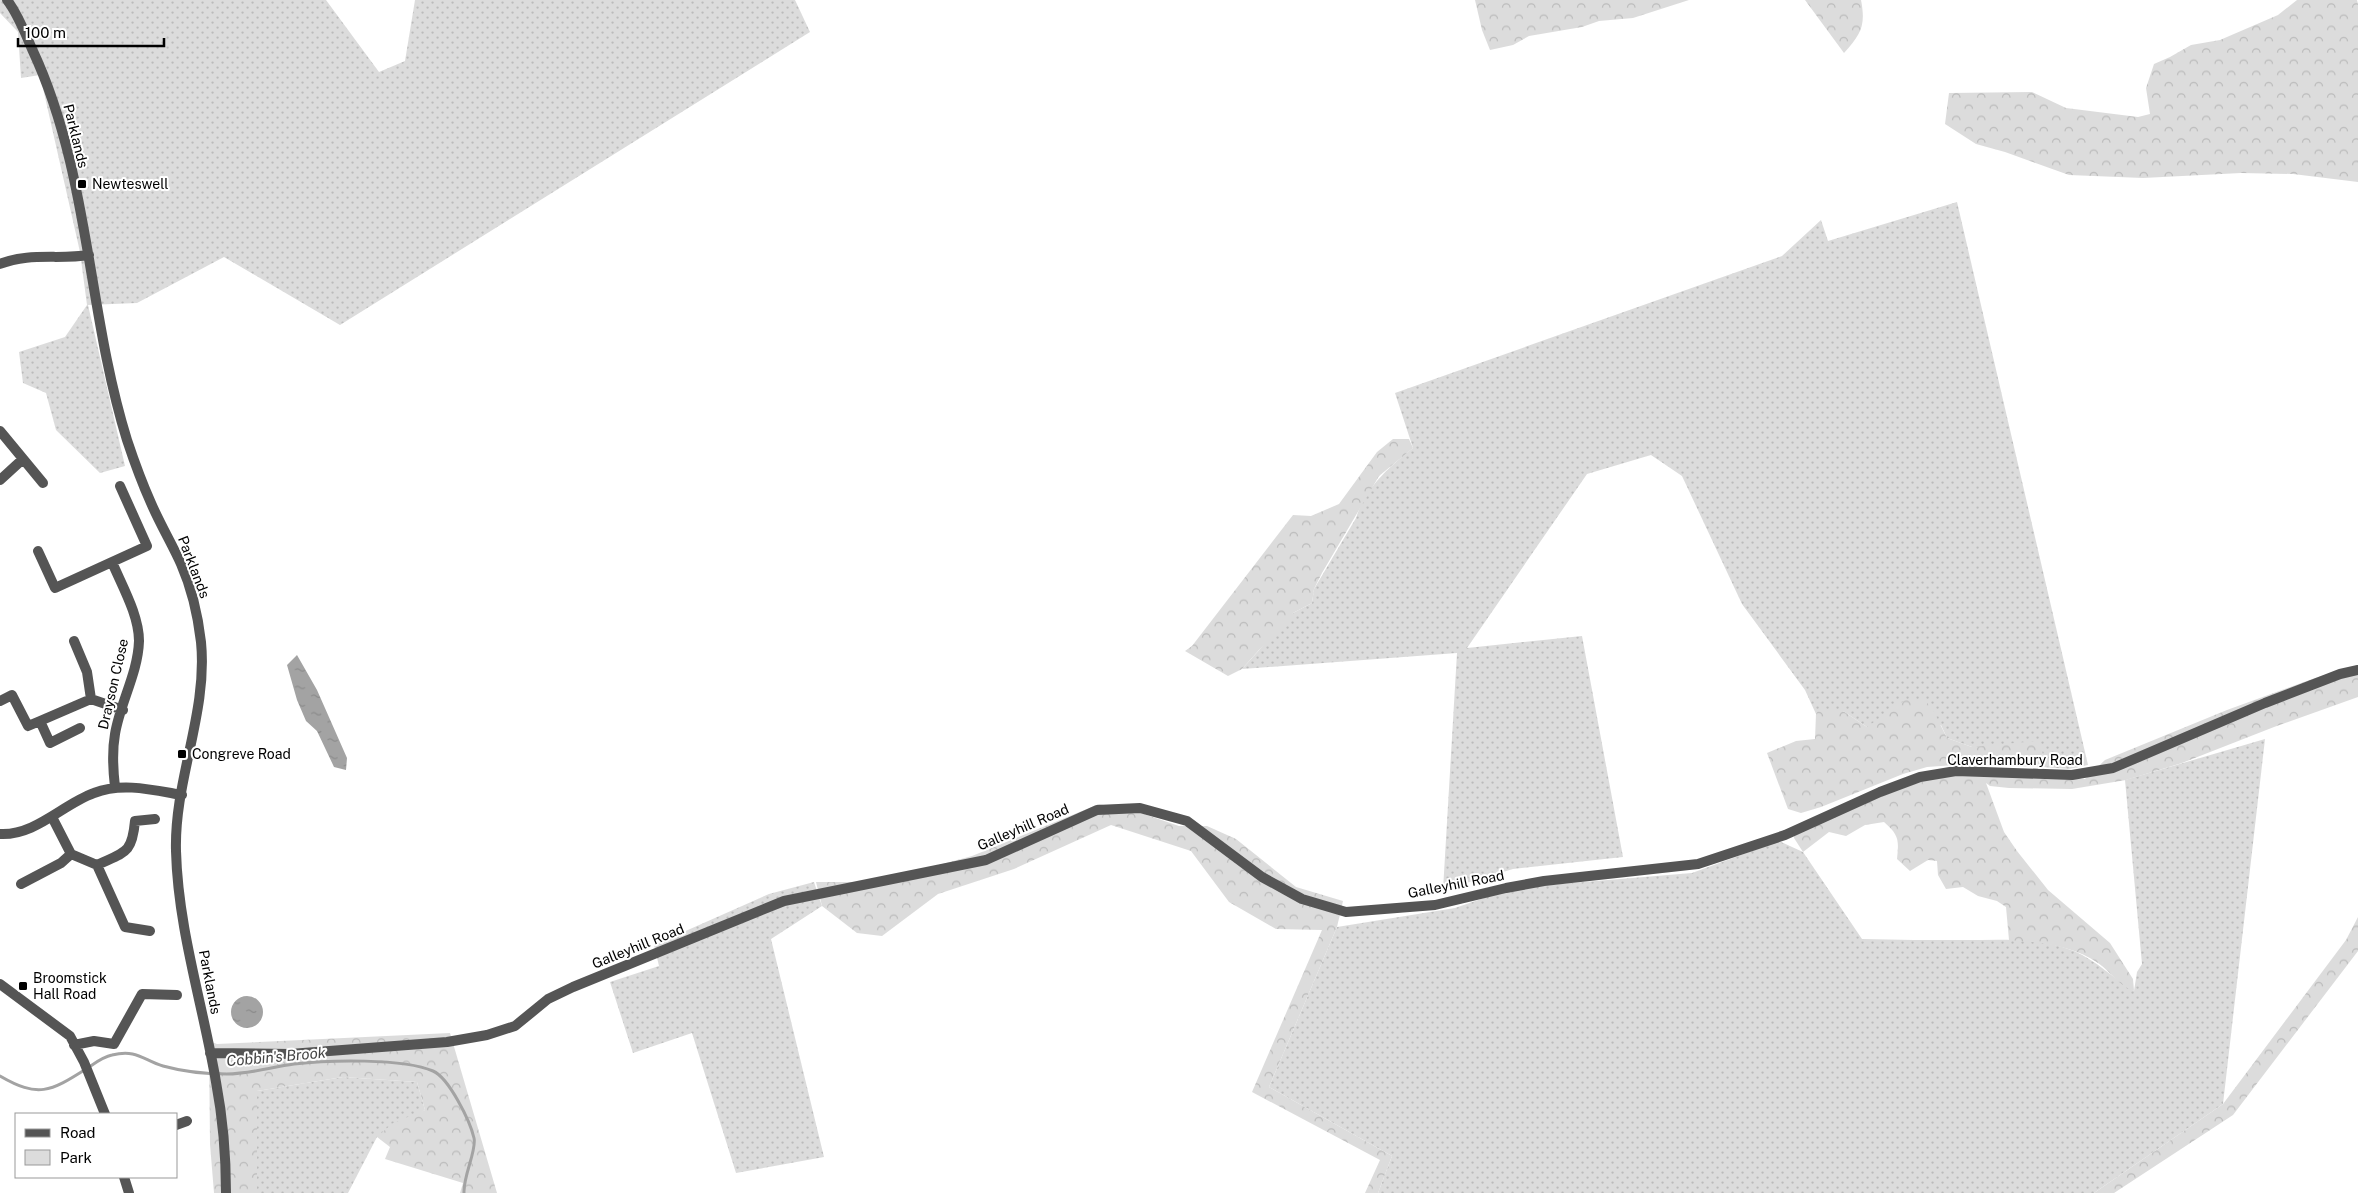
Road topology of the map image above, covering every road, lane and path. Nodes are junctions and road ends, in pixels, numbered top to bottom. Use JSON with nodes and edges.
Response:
{"nodes":[{"id":1,"x":7,"y":0,"type":"edge"},
{"id":2,"x":90,"y":256,"type":"junction"},
{"id":3,"x":0,"y":264,"type":"edge"},
{"id":4,"x":0,"y":431,"type":"edge"},
{"id":5,"x":23,"y":459,"type":"junction"},
{"id":6,"x":0,"y":480,"type":"edge"},
{"id":7,"x":43,"y":483,"type":"dead end"},
{"id":8,"x":120,"y":486,"type":"dead end"},
{"id":9,"x":38,"y":551,"type":"dead end"},
{"id":10,"x":112,"y":562,"type":"junction"},
{"id":11,"x":74,"y":641,"type":"dead end"},
{"id":12,"x":2358,"y":670,"type":"edge"},
{"id":13,"x":91,"y":699,"type":"junction"},
{"id":14,"x":0,"y":701,"type":"edge"},
{"id":15,"x":123,"y":710,"type":"junction"},
{"id":16,"x":40,"y":721,"type":"junction"},
{"id":17,"x":80,"y":728,"type":"dead end"},
{"id":18,"x":115,"y":787,"type":"junction"},
{"id":19,"x":182,"y":794,"type":"junction"},
{"id":20,"x":52,"y":817,"type":"junction"},
{"id":21,"x":155,"y":819,"type":"dead end"},
{"id":22,"x":0,"y":834,"type":"edge"},
{"id":23,"x":1785,"y":835,"type":"joint"},
{"id":24,"x":70,"y":854,"type":"junction"},
{"id":25,"x":97,"y":865,"type":"junction"},
{"id":26,"x":21,"y":884,"type":"dead end"},
{"id":27,"x":150,"y":931,"type":"dead end"},
{"id":28,"x":0,"y":984,"type":"edge"},
{"id":29,"x":177,"y":995,"type":"dead end"},
{"id":30,"x":74,"y":1045,"type":"junction"},
{"id":31,"x":210,"y":1053,"type":"junction"},
{"id":32,"x":105,"y":1113,"type":"edge"},
{"id":33,"x":187,"y":1121,"type":"dead end"},
{"id":34,"x":178,"y":1124,"type":"edge"},
{"id":35,"x":124,"y":1178,"type":"edge"},
{"id":36,"x":129,"y":1193,"type":"edge"},
{"id":37,"x":226,"y":1193,"type":"edge"}],
"edges":[{"from":1,"to":2,"type":"street","name":"Parklands"},
{"from":2,"to":3,"type":"street"},
{"from":2,"to":19,"type":"street","name":"Parklands"},
{"from":4,"to":5,"type":"street"},
{"from":5,"to":6,"type":"street"},
{"from":5,"to":7,"type":"street"},
{"from":8,"to":10,"type":"street"},
{"from":9,"to":10,"type":"street"},
{"from":10,"to":15,"type":"street","name":"Drayson Close"},
{"from":11,"to":13,"type":"street"},
{"from":12,"to":23,"type":"street","name":"Claverhambury Road"},
{"from":13,"to":15,"type":"street"},
{"from":13,"to":16,"type":"street"},
{"from":14,"to":16,"type":"street"},
{"from":15,"to":18,"type":"street","name":"Drayson Close"},
{"from":16,"to":17,"type":"street"},
{"from":18,"to":19,"type":"street"},
{"from":18,"to":20,"type":"street"},
{"from":19,"to":31,"type":"street","name":"Parklands"},
{"from":20,"to":22,"type":"street"},
{"from":20,"to":24,"type":"street"},
{"from":21,"to":25,"type":"street"},
{"from":23,"to":31,"type":"street","name":"Galleyhill Road"},
{"from":24,"to":25,"type":"street"},
{"from":24,"to":26,"type":"street"},
{"from":25,"to":27,"type":"street"},
{"from":28,"to":30,"type":"street"},
{"from":29,"to":30,"type":"street"},
{"from":30,"to":32,"type":"street"},
{"from":31,"to":37,"type":"street","name":"Parklands"},
{"from":33,"to":34,"type":"street"},
{"from":35,"to":36,"type":"street"}]}
